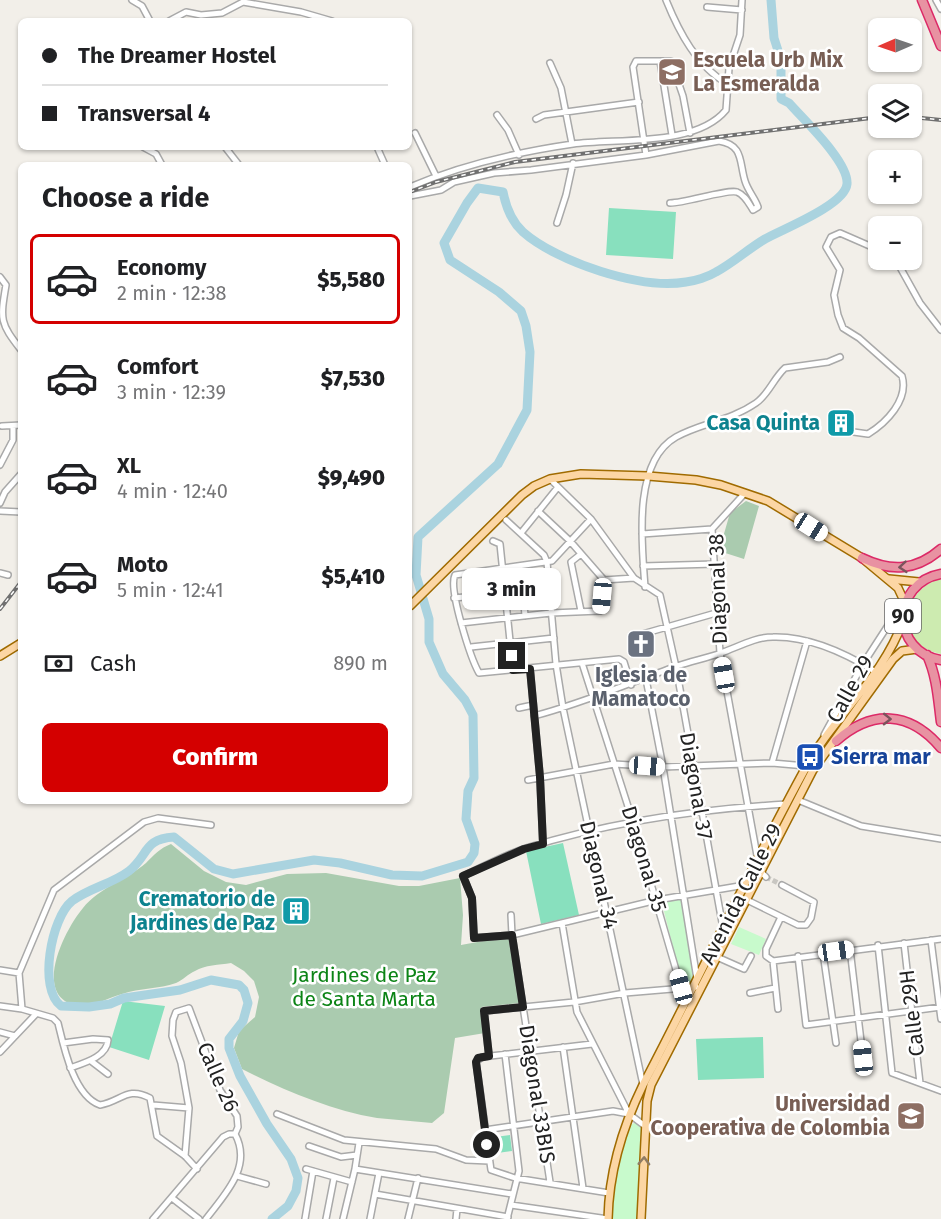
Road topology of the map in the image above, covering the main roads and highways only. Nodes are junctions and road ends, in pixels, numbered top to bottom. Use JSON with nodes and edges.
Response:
{"nodes":[{"id":1,"x":922,"y":0,"type":"edge"},
{"id":2,"x":941,"y":46,"type":"edge"},
{"id":3,"x":941,"y":549,"type":"edge"},
{"id":4,"x":862,"y":558,"type":"junction"},
{"id":5,"x":941,"y":566,"type":"edge"},
{"id":6,"x":936,"y":574,"type":"edge"},
{"id":7,"x":888,"y":579,"type":"junction"},
{"id":8,"x":919,"y":582,"type":"junction"},
{"id":9,"x":412,"y":604,"type":"edge"},
{"id":10,"x":905,"y":605,"type":"junction"},
{"id":11,"x":903,"y":621,"type":"junction"},
{"id":12,"x":18,"y":645,"type":"edge"},
{"id":13,"x":917,"y":649,"type":"junction"},
{"id":14,"x":0,"y":656,"type":"edge"},
{"id":15,"x":927,"y":656,"type":"junction"},
{"id":16,"x":941,"y":660,"type":"edge"},
{"id":17,"x":941,"y":722,"type":"edge"},
{"id":18,"x":836,"y":741,"type":"junction"},
{"id":19,"x":941,"y":748,"type":"edge"},
{"id":20,"x":699,"y":985,"type":"junction"},
{"id":21,"x":608,"y":1219,"type":"edge"},
{"id":22,"x":641,"y":1219,"type":"edge"}],
"edges":[{"from":1,"to":2,"type":"highway"},
{"from":3,"to":4,"type":"highway","one_way":true},
{"from":4,"to":7,"type":"main road"},
{"from":4,"to":9,"type":"main road"},
{"from":5,"to":6,"type":"highway","number":"90"},
{"from":6,"to":8,"type":"highway","number":"90"},
{"from":7,"to":8,"type":"main road"},
{"from":7,"to":10,"type":"main road"},
{"from":8,"to":10,"type":"highway","number":"90"},
{"from":10,"to":11,"type":"highway","number":"90"},
{"from":11,"to":13,"type":"highway","number":"90"},
{"from":11,"to":20,"type":"main road","name":"Avenida Calle 29"},
{"from":12,"to":14,"type":"main road"},
{"from":13,"to":15,"type":"highway","number":"90"},
{"from":13,"to":18,"type":"main road","name":"Avenida Calle 29"},
{"from":15,"to":16,"type":"highway","number":"90"},
{"from":15,"to":17,"type":"highway","number":"90"},
{"from":18,"to":19,"type":"highway","one_way":true},
{"from":18,"to":20,"type":"main road","name":"Avenida Calle 29"},
{"from":20,"to":21,"type":"main road","name":"Avenida Calle 29"},
{"from":22,"to":20,"type":"main road","name":"Avenida Calle 29","one_way":true}]}
